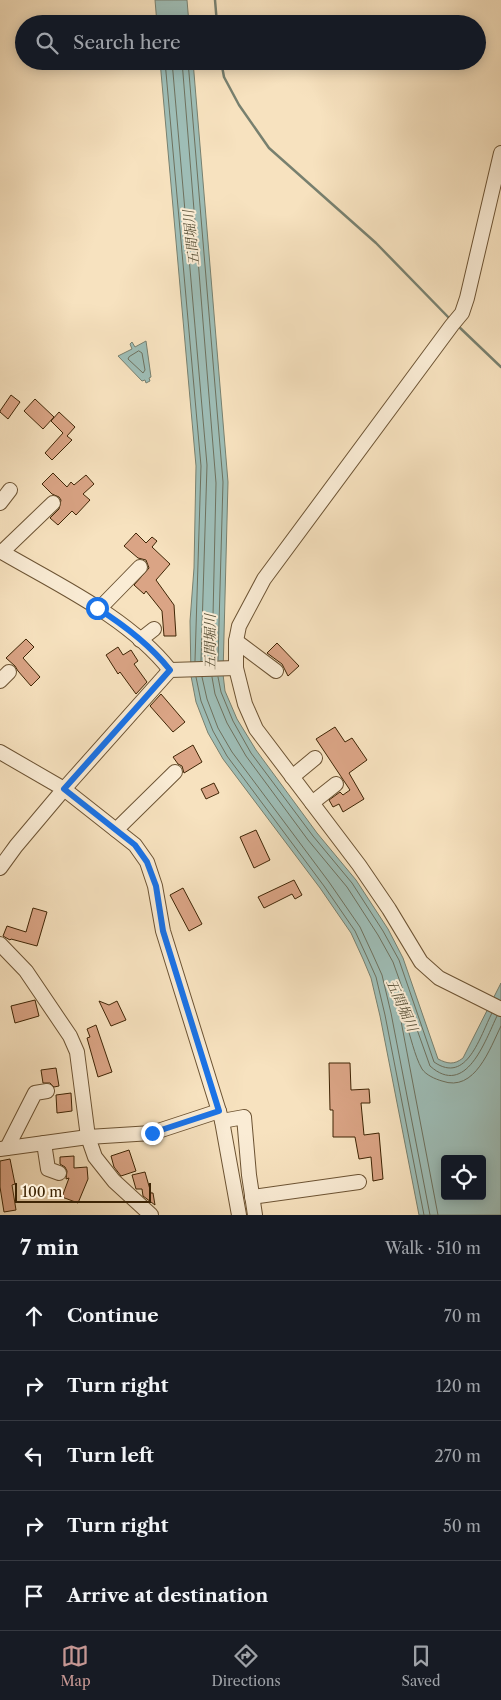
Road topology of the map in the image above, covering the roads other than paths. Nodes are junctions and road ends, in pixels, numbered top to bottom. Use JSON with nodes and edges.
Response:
{"nodes":[{"id":1,"x":501,"y":153,"type":"edge"},
{"id":2,"x":10,"y":490,"type":"dead end"},
{"id":3,"x":0,"y":503,"type":"edge"},
{"id":4,"x":53,"y":503,"type":"dead end"},
{"id":5,"x":1,"y":552,"type":"edge"},
{"id":6,"x":140,"y":567,"type":"dead end"},
{"id":7,"x":99,"y":609,"type":"junction"},
{"id":8,"x":154,"y":629,"type":"dead end"},
{"id":9,"x":140,"y":640,"type":"junction"},
{"id":10,"x":236,"y":641,"type":"junction"},
{"id":11,"x":236,"y":668,"type":"junction"},
{"id":12,"x":170,"y":670,"type":"junction"},
{"id":13,"x":276,"y":671,"type":"dead end"},
{"id":14,"x":0,"y":752,"type":"edge"},
{"id":15,"x":315,"y":758,"type":"dead end"},
{"id":16,"x":175,"y":772,"type":"dead end"},
{"id":17,"x":292,"y":777,"type":"junction"},
{"id":18,"x":336,"y":784,"type":"dead end"},
{"id":19,"x":64,"y":789,"type":"junction"},
{"id":20,"x":312,"y":803,"type":"junction"},
{"id":21,"x":116,"y":830,"type":"junction"},
{"id":22,"x":0,"y":868,"type":"edge"},
{"id":23,"x":0,"y":944,"type":"edge"},
{"id":24,"x":501,"y":1009,"type":"edge"},
{"id":25,"x":48,"y":1091,"type":"dead end"},
{"id":26,"x":220,"y":1116,"type":"junction"},
{"id":27,"x":88,"y":1137,"type":"junction"},
{"id":28,"x":44,"y":1143,"type":"junction"},
{"id":29,"x":3,"y":1148,"type":"edge"},
{"id":30,"x":59,"y":1173,"type":"dead end"},
{"id":31,"x":359,"y":1182,"type":"dead end"},
{"id":32,"x":252,"y":1197,"type":"junction"},
{"id":33,"x":151,"y":1215,"type":"edge"},
{"id":34,"x":239,"y":1215,"type":"edge"},
{"id":35,"x":255,"y":1215,"type":"edge"}],
"edges":[{"from":1,"to":10,"type":"street"},
{"from":2,"to":3,"type":"street"},
{"from":4,"to":5,"type":"street"},
{"from":5,"to":7,"type":"street"},
{"from":6,"to":7,"type":"street"},
{"from":7,"to":9,"type":"street"},
{"from":8,"to":9,"type":"street"},
{"from":9,"to":12,"type":"street"},
{"from":10,"to":11,"type":"street"},
{"from":10,"to":13,"type":"street"},
{"from":11,"to":12,"type":"street"},
{"from":11,"to":17,"type":"street"},
{"from":12,"to":19,"type":"street"},
{"from":14,"to":19,"type":"street"},
{"from":15,"to":17,"type":"street"},
{"from":16,"to":21,"type":"street"},
{"from":17,"to":20,"type":"street"},
{"from":18,"to":20,"type":"street"},
{"from":19,"to":21,"type":"street"},
{"from":19,"to":22,"type":"street"},
{"from":20,"to":24,"type":"street"},
{"from":21,"to":26,"type":"street"},
{"from":23,"to":27,"type":"street"},
{"from":25,"to":29,"type":"street"},
{"from":26,"to":27,"type":"street"},
{"from":26,"to":32,"type":"street"},
{"from":26,"to":34,"type":"street"},
{"from":27,"to":28,"type":"street"},
{"from":27,"to":33,"type":"street"},
{"from":28,"to":29,"type":"street"},
{"from":28,"to":30,"type":"street"},
{"from":31,"to":32,"type":"street"},
{"from":32,"to":35,"type":"street"}]}
